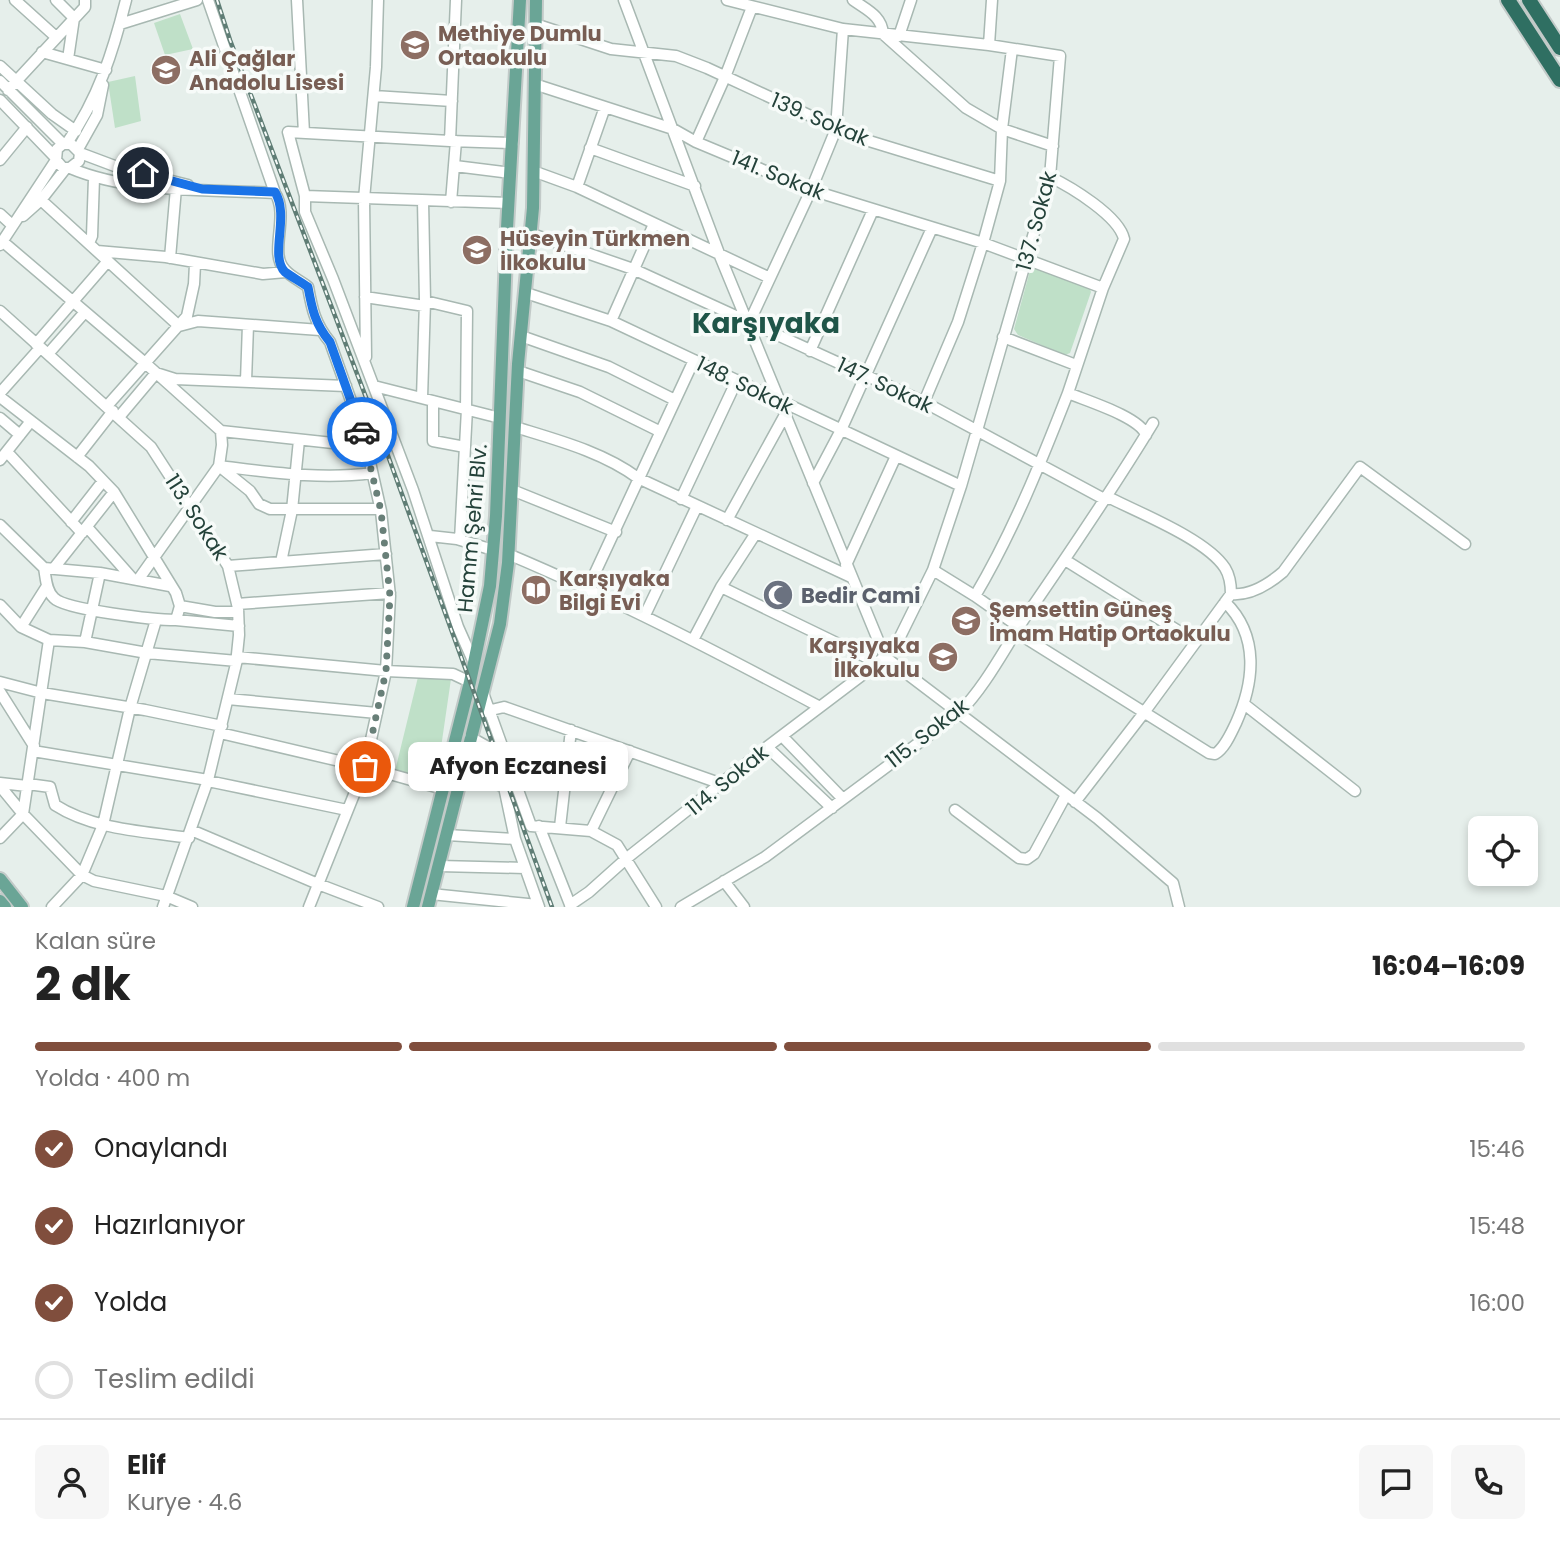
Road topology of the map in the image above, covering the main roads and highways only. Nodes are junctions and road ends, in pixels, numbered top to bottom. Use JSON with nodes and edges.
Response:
{"nodes":[{"id":1,"x":520,"y":0,"type":"edge"},
{"id":2,"x":536,"y":0,"type":"edge"},
{"id":3,"x":1508,"y":0,"type":"edge"},
{"id":4,"x":1529,"y":0,"type":"edge"},
{"id":5,"x":1560,"y":48,"type":"edge"},
{"id":6,"x":1560,"y":80,"type":"edge"},
{"id":7,"x":509,"y":204,"type":"junction"},
{"id":8,"x":533,"y":208,"type":"junction"},
{"id":9,"x":507,"y":228,"type":"junction"},
{"id":10,"x":531,"y":234,"type":"junction"},
{"id":11,"x":476,"y":686,"type":"junction"},
{"id":12,"x":0,"y":879,"type":"edge"},
{"id":13,"x":430,"y":900,"type":"edge"},
{"id":14,"x":0,"y":901,"type":"edge"},
{"id":15,"x":5,"y":907,"type":"edge"},
{"id":16,"x":22,"y":907,"type":"edge"},
{"id":17,"x":413,"y":907,"type":"edge"}],
"edges":[{"from":1,"to":7,"type":"main road","name":"Hamm Şehri Blv."},
{"from":2,"to":8,"type":"main road","name":"Hamm Şehri Blv."},
{"from":3,"to":6,"type":"highway"},
{"from":4,"to":5,"type":"highway"},
{"from":7,"to":8,"type":"main road"},
{"from":7,"to":9,"type":"main road","name":"Hamm Şehri Blv."},
{"from":8,"to":10,"type":"main road","name":"Hamm Şehri Blv."},
{"from":9,"to":10,"type":"main road"},
{"from":9,"to":11,"type":"main road","name":"Hamm Şehri Blv."},
{"from":10,"to":11,"type":"main road","name":"Hamm Şehri Blv."},
{"from":11,"to":13,"type":"main road","name":"Hamm Şehri Blv."},
{"from":11,"to":17,"type":"main road","name":"Hamm Şehri Blv."},
{"from":12,"to":16,"type":"main road"},
{"from":14,"to":15,"type":"main road"}]}
